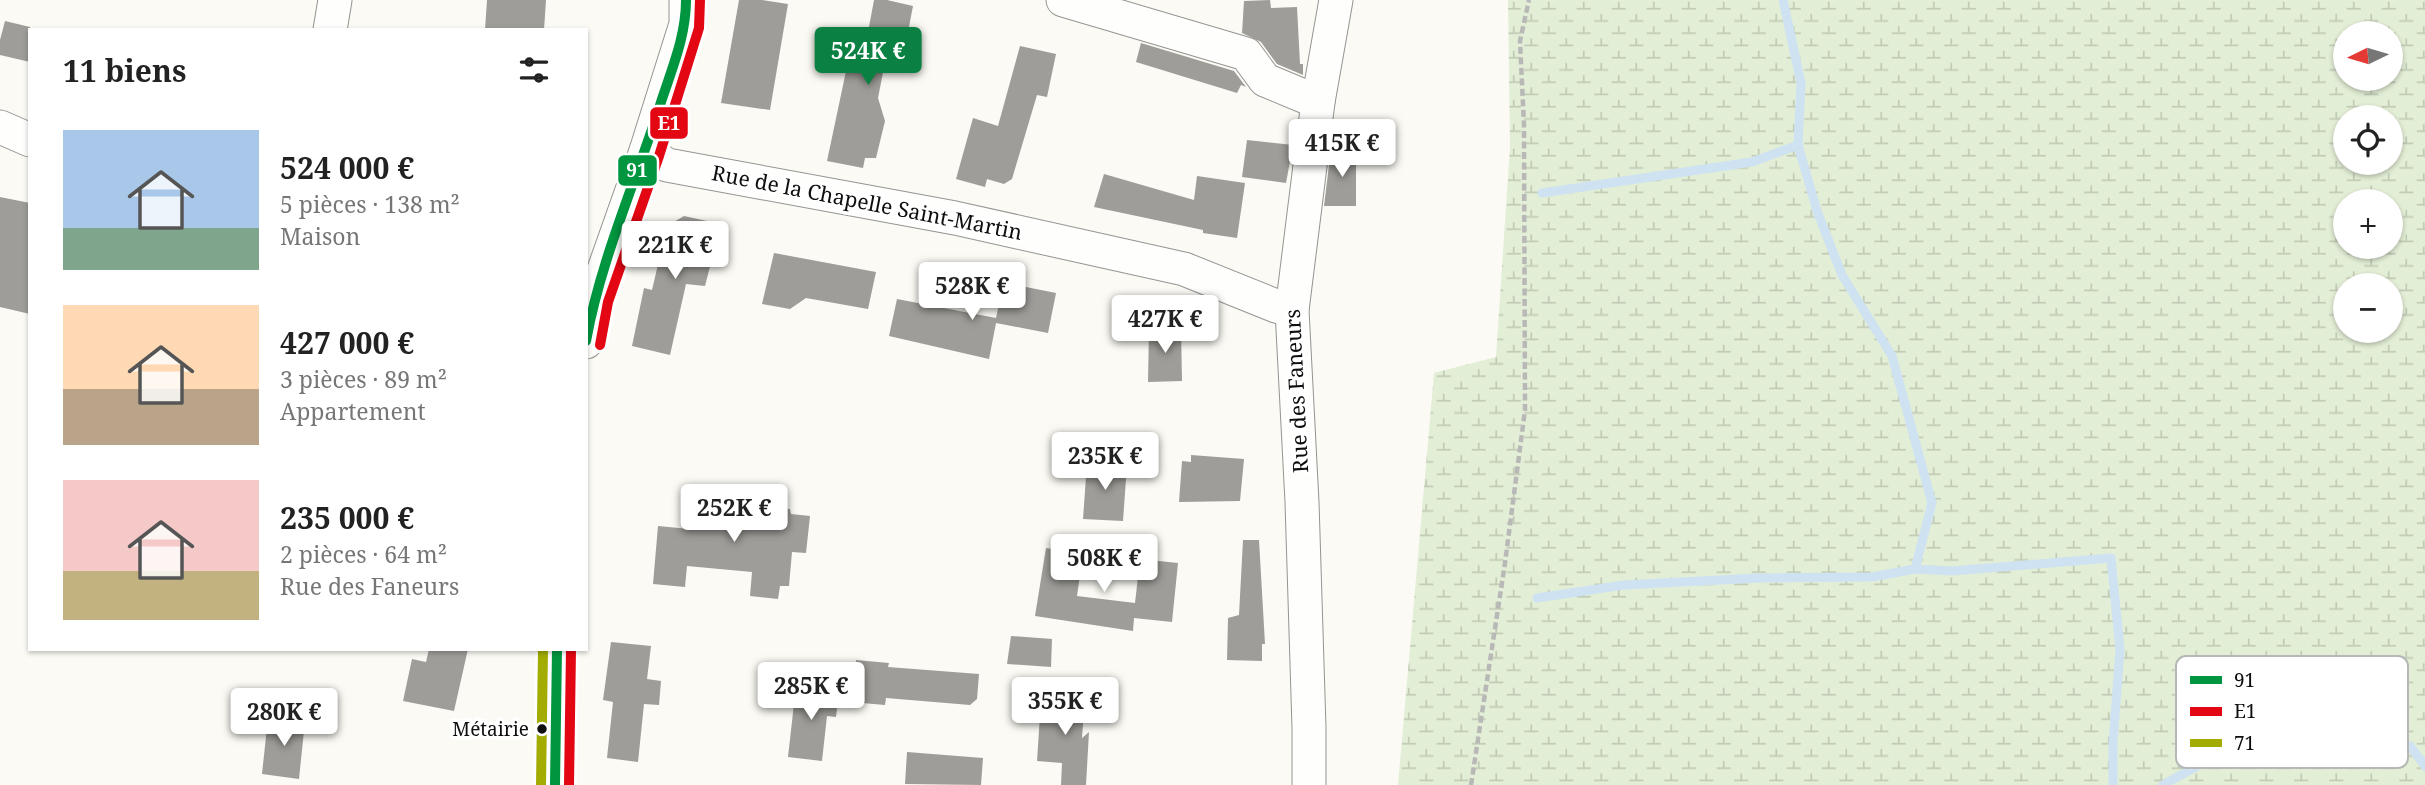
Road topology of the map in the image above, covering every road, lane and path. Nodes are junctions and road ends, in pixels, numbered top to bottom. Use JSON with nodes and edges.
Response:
{"nodes":[{"id":1,"x":335,"y":0,"type":"edge"},
{"id":2,"x":685,"y":0,"type":"edge"},
{"id":3,"x":1063,"y":0,"type":"edge"},
{"id":4,"x":1336,"y":0,"type":"edge"},
{"id":5,"x":1529,"y":0,"type":"edge"},
{"id":6,"x":330,"y":28,"type":"edge"},
{"id":7,"x":1318,"y":102,"type":"junction"},
{"id":8,"x":0,"y":127,"type":"edge"},
{"id":9,"x":28,"y":139,"type":"edge"},
{"id":10,"x":646,"y":151,"type":"junction"},
{"id":11,"x":1292,"y":310,"type":"junction"},
{"id":12,"x":588,"y":331,"type":"edge"},
{"id":13,"x":557,"y":651,"type":"edge"},
{"id":14,"x":555,"y":785,"type":"edge"},
{"id":15,"x":1309,"y":785,"type":"edge"},
{"id":16,"x":1471,"y":785,"type":"edge"}],
"edges":[{"from":1,"to":6,"type":"street"},
{"from":2,"to":10,"type":"street"},
{"from":3,"to":7,"type":"street"},
{"from":4,"to":7,"type":"street","name":"Rue des Faneurs"},
{"from":5,"to":16,"type":"path"},
{"from":7,"to":11,"type":"street","name":"Rue des Faneurs"},
{"from":8,"to":9,"type":"street"},
{"from":10,"to":11,"type":"street","name":"Rue de la Chapelle Saint-Martin"},
{"from":10,"to":12,"type":"street"},
{"from":11,"to":15,"type":"street","name":"Rue des Faneurs"},
{"from":13,"to":14,"type":"street"}]}
